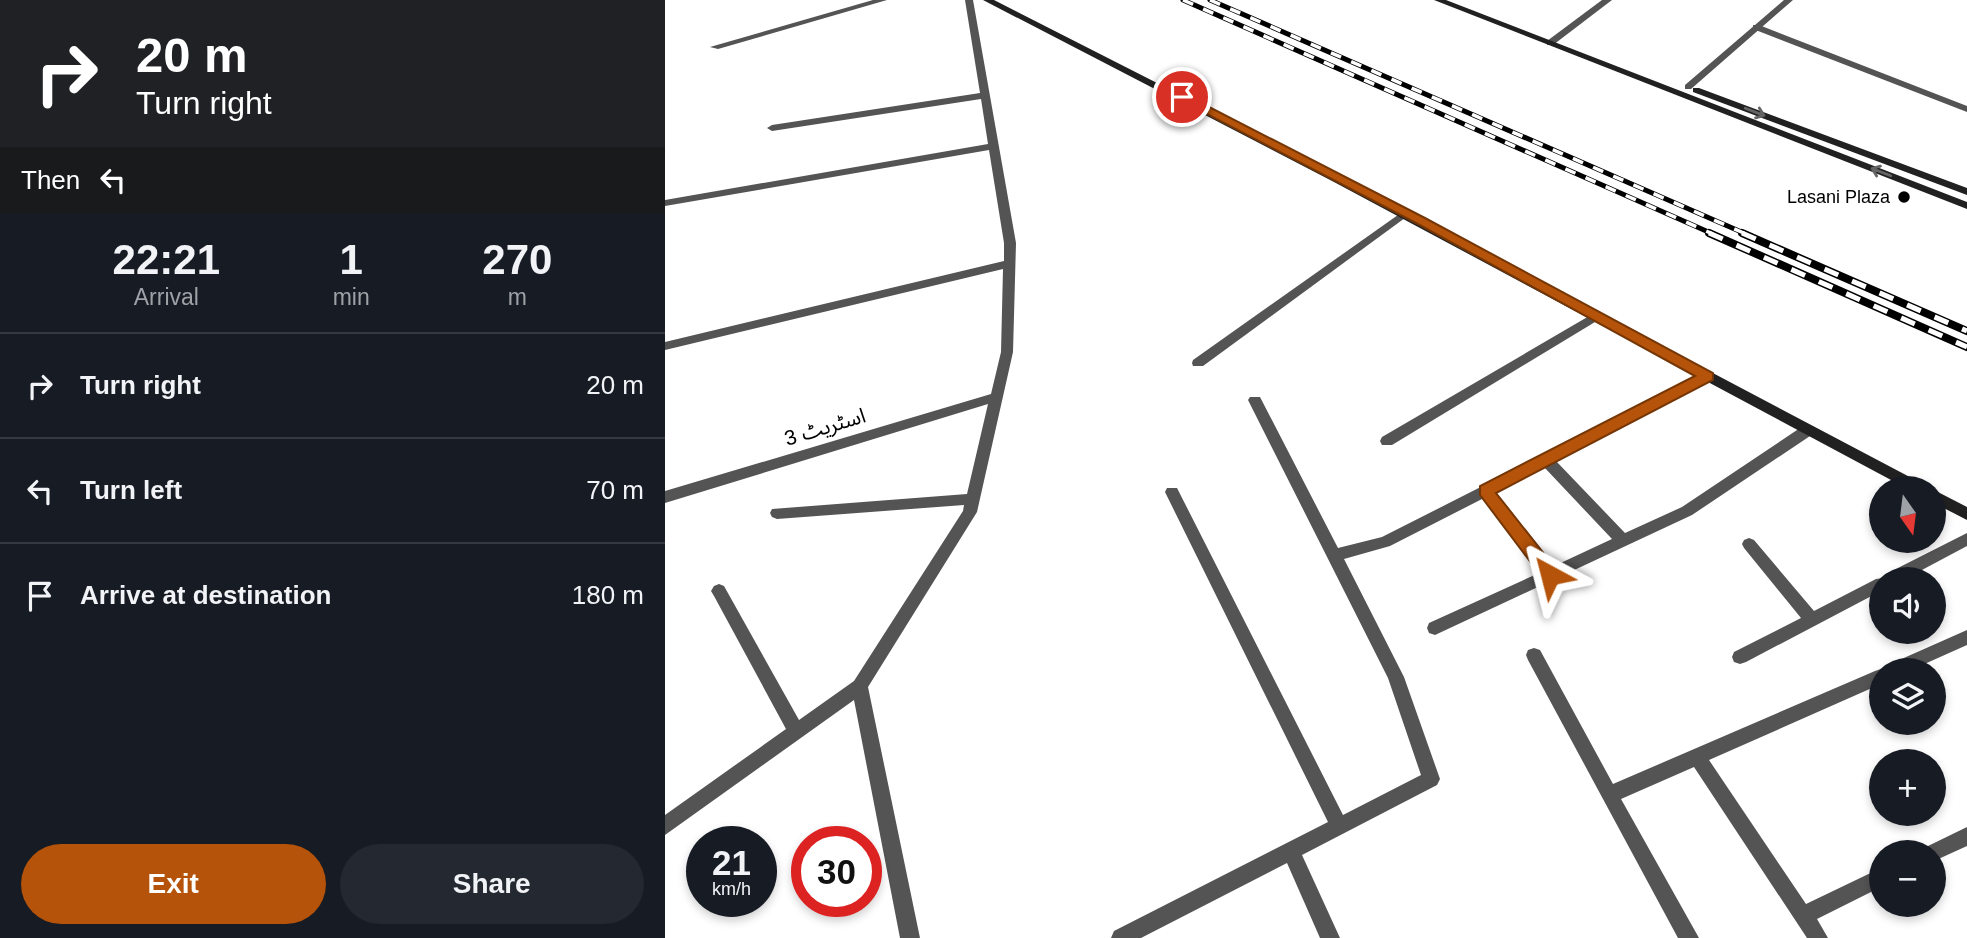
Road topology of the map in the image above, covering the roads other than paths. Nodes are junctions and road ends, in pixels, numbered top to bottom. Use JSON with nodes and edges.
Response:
{"nodes":[{"id":1,"x":883,"y":0,"type":"edge"},
{"id":2,"x":969,"y":0,"type":"edge"},
{"id":3,"x":987,"y":0,"type":"edge"},
{"id":4,"x":1439,"y":0,"type":"edge"},
{"id":5,"x":1463,"y":0,"type":"edge"},
{"id":6,"x":1608,"y":0,"type":"edge"},
{"id":7,"x":1789,"y":0,"type":"edge"},
{"id":8,"x":1756,"y":27,"type":"junction"},
{"id":9,"x":1555,"y":39,"type":"junction"},
{"id":10,"x":715,"y":47,"type":"dead end"},
{"id":11,"x":1688,"y":87,"type":"junction"},
{"id":12,"x":985,"y":95,"type":"junction"},
{"id":13,"x":1967,"y":109,"type":"edge"},
{"id":14,"x":772,"y":128,"type":"dead end"},
{"id":15,"x":994,"y":146,"type":"junction"},
{"id":16,"x":1967,"y":192,"type":"edge"},
{"id":17,"x":665,"y":203,"type":"edge"},
{"id":18,"x":1967,"y":206,"type":"edge"},
{"id":19,"x":1405,"y":213,"type":"junction"},
{"id":20,"x":1009,"y":264,"type":"junction"},
{"id":21,"x":1596,"y":316,"type":"junction"},
{"id":22,"x":665,"y":346,"type":"edge"},
{"id":23,"x":1198,"y":363,"type":"dead end"},
{"id":24,"x":1707,"y":377,"type":"junction"},
{"id":25,"x":996,"y":397,"type":"junction"},
{"id":26,"x":1255,"y":400,"type":"dead end"},
{"id":27,"x":1808,"y":430,"type":"junction"},
{"id":28,"x":1387,"y":441,"type":"dead end"},
{"id":29,"x":1546,"y":460,"type":"junction"},
{"id":30,"x":1895,"y":476,"type":"edge"},
{"id":31,"x":1486,"y":491,"type":"junction"},
{"id":32,"x":1172,"y":492,"type":"dead end"},
{"id":33,"x":665,"y":498,"type":"edge"},
{"id":34,"x":973,"y":499,"type":"junction"},
{"id":35,"x":1946,"y":503,"type":"edge"},
{"id":36,"x":777,"y":513,"type":"dead end"},
{"id":37,"x":1967,"y":514,"type":"edge"},
{"id":38,"x":1967,"y":539,"type":"edge"},
{"id":39,"x":1623,"y":541,"type":"junction"},
{"id":40,"x":1749,"y":544,"type":"dead end"},
{"id":41,"x":1334,"y":555,"type":"junction"},
{"id":42,"x":1914,"y":567,"type":"edge"},
{"id":43,"x":1550,"y":575,"type":"junction"},
{"id":44,"x":1869,"y":590,"type":"edge"},
{"id":45,"x":719,"y":592,"type":"dead end"},
{"id":46,"x":1812,"y":620,"type":"junction"},
{"id":47,"x":1435,"y":628,"type":"dead end"},
{"id":48,"x":1967,"y":637,"type":"edge"},
{"id":49,"x":1534,"y":655,"type":"dead end"},
{"id":50,"x":1740,"y":657,"type":"dead end"},
{"id":51,"x":1921,"y":658,"type":"edge"},
{"id":52,"x":1869,"y":681,"type":"edge"},
{"id":53,"x":860,"y":686,"type":"junction"},
{"id":54,"x":796,"y":732,"type":"junction"},
{"id":55,"x":1698,"y":758,"type":"junction"},
{"id":56,"x":1609,"y":795,"type":"junction"},
{"id":57,"x":665,"y":826,"type":"edge"},
{"id":58,"x":1339,"y":826,"type":"junction"},
{"id":59,"x":1967,"y":836,"type":"edge"},
{"id":60,"x":1946,"y":846,"type":"edge"},
{"id":61,"x":1291,"y":851,"type":"junction"},
{"id":62,"x":1869,"y":883,"type":"edge"},
{"id":63,"x":1804,"y":915,"type":"junction"},
{"id":64,"x":910,"y":938,"type":"edge"},
{"id":65,"x":1121,"y":938,"type":"edge"},
{"id":66,"x":1330,"y":938,"type":"edge"},
{"id":67,"x":1689,"y":938,"type":"edge"},
{"id":68,"x":1818,"y":938,"type":"edge"}],
"edges":[{"from":1,"to":10,"type":"street"},
{"from":2,"to":12,"type":"street"},
{"from":3,"to":19,"type":"main road"},
{"from":4,"to":9,"type":"main road"},
{"from":5,"to":9,"type":"main road"},
{"from":6,"to":9,"type":"street"},
{"from":7,"to":8,"type":"street"},
{"from":8,"to":11,"type":"street"},
{"from":8,"to":13,"type":"street"},
{"from":9,"to":11,"type":"main road"},
{"from":18,"to":9,"type":"main road","one_way":true},
{"from":11,"to":16,"type":"main road","one_way":true},
{"from":12,"to":14,"type":"street"},
{"from":12,"to":15,"type":"street"},
{"from":15,"to":17,"type":"street"},
{"from":15,"to":20,"type":"street"},
{"from":19,"to":21,"type":"main road"},
{"from":19,"to":23,"type":"street"},
{"from":20,"to":22,"type":"street"},
{"from":20,"to":25,"type":"street"},
{"from":21,"to":24,"type":"main road"},
{"from":21,"to":28,"type":"street"},
{"from":24,"to":27,"type":"main road"},
{"from":24,"to":29,"type":"street"},
{"from":25,"to":33,"type":"street","name":"اسٹریٹ 3"},
{"from":25,"to":34,"type":"street"},
{"from":26,"to":41,"type":"street"},
{"from":27,"to":30,"type":"main road"},
{"from":27,"to":39,"type":"street"},
{"from":29,"to":31,"type":"street"},
{"from":29,"to":39,"type":"street"},
{"from":31,"to":41,"type":"street"},
{"from":31,"to":43,"type":"street"},
{"from":32,"to":58,"type":"street"},
{"from":34,"to":36,"type":"street"},
{"from":34,"to":53,"type":"street"},
{"from":35,"to":37,"type":"main road"},
{"from":38,"to":42,"type":"street"},
{"from":39,"to":43,"type":"street"},
{"from":40,"to":46,"type":"street"},
{"from":41,"to":58,"type":"street"},
{"from":43,"to":47,"type":"street"},
{"from":44,"to":46,"type":"street"},
{"from":45,"to":54,"type":"street"},
{"from":46,"to":50,"type":"street"},
{"from":48,"to":51,"type":"street"},
{"from":49,"to":56,"type":"street"},
{"from":52,"to":55,"type":"street"},
{"from":53,"to":54,"type":"street"},
{"from":53,"to":64,"type":"street"},
{"from":54,"to":57,"type":"street"},
{"from":55,"to":56,"type":"street"},
{"from":55,"to":63,"type":"street"},
{"from":56,"to":67,"type":"street"},
{"from":58,"to":61,"type":"street"},
{"from":59,"to":60,"type":"street"},
{"from":61,"to":65,"type":"street"},
{"from":61,"to":66,"type":"street"},
{"from":62,"to":63,"type":"street"},
{"from":63,"to":68,"type":"street"}]}
